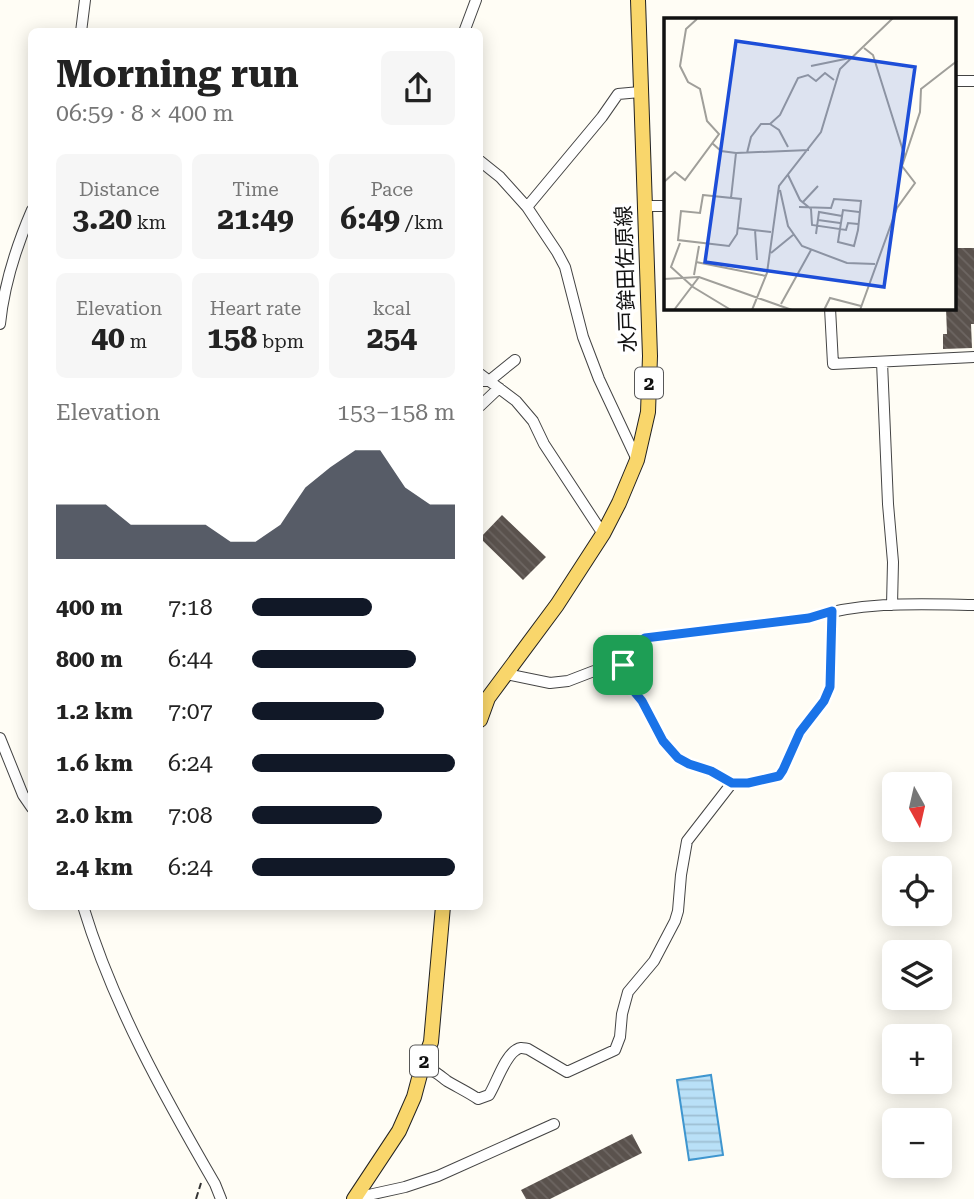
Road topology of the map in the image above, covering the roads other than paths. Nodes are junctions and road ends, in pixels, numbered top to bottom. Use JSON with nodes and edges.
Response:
{"nodes":[{"id":1,"x":85,"y":0,"type":"edge"},
{"id":2,"x":476,"y":0,"type":"edge"},
{"id":3,"x":638,"y":0,"type":"edge"},
{"id":4,"x":82,"y":28,"type":"edge"},
{"id":5,"x":466,"y":28,"type":"edge"},
{"id":6,"x":956,"y":80,"type":"edge"},
{"id":7,"x":974,"y":80,"type":"edge"},
{"id":8,"x":640,"y":92,"type":"junction"},
{"id":9,"x":483,"y":163,"type":"edge"},
{"id":10,"x":645,"y":206,"type":"junction"},
{"id":11,"x":664,"y":206,"type":"edge"},
{"id":12,"x":527,"y":207,"type":"junction"},
{"id":13,"x":28,"y":219,"type":"edge"},
{"id":14,"x":830,"y":310,"type":"edge"},
{"id":15,"x":0,"y":324,"type":"edge"},
{"id":16,"x":974,"y":357,"type":"edge"},
{"id":17,"x":515,"y":360,"type":"dead end"},
{"id":18,"x":882,"y":362,"type":"junction"},
{"id":19,"x":489,"y":383,"type":"edge"},
{"id":20,"x":637,"y":460,"type":"junction"},
{"id":21,"x":603,"y":534,"type":"junction"},
{"id":22,"x":892,"y":605,"type":"junction"},
{"id":23,"x":974,"y":605,"type":"edge"},
{"id":24,"x":832,"y":611,"type":"junction"},
{"id":25,"x":618,"y":672,"type":"junction"},
{"id":26,"x":506,"y":674,"type":"junction"},
{"id":27,"x":483,"y":712,"type":"edge"},
{"id":28,"x":0,"y":738,"type":"edge"},
{"id":29,"x":732,"y":783,"type":"junction"},
{"id":30,"x":28,"y":802,"type":"edge"},
{"id":31,"x":84,"y":910,"type":"edge"},
{"id":32,"x":443,"y":910,"type":"edge"},
{"id":33,"x":422,"y":1067,"type":"junction"},
{"id":34,"x":554,"y":1124,"type":"dead end"},
{"id":35,"x":354,"y":1198,"type":"edge"},
{"id":36,"x":220,"y":1199,"type":"edge"}],
"edges":[{"from":1,"to":4,"type":"street"},
{"from":2,"to":5,"type":"street"},
{"from":3,"to":8,"type":"main road","name":"水戸鉾田佐原線","number":"2"},
{"from":6,"to":7,"type":"street"},
{"from":8,"to":10,"type":"main road","name":"水戸鉾田佐原線","number":"2"},
{"from":8,"to":12,"type":"street"},
{"from":9,"to":12,"type":"street"},
{"from":10,"to":11,"type":"street"},
{"from":10,"to":20,"type":"main road","name":"水戸鉾田佐原線","number":"2"},
{"from":12,"to":20,"type":"street"},
{"from":13,"to":15,"type":"street"},
{"from":14,"to":18,"type":"street"},
{"from":16,"to":18,"type":"street"},
{"from":17,"to":19,"type":"street"},
{"from":18,"to":22,"type":"street"},
{"from":19,"to":21,"type":"street"},
{"from":20,"to":21,"type":"main road","name":"水戸鉾田佐原線","number":"2"},
{"from":21,"to":26,"type":"main road","name":"水戸鉾田佐原線","number":"2"},
{"from":22,"to":23,"type":"street"},
{"from":22,"to":24,"type":"street"},
{"from":24,"to":25,"type":"street"},
{"from":24,"to":29,"type":"street"},
{"from":25,"to":26,"type":"street"},
{"from":25,"to":29,"type":"street"},
{"from":26,"to":27,"type":"main road","name":"水戸鉾田佐原線","number":"2"},
{"from":28,"to":30,"type":"street"},
{"from":29,"to":33,"type":"street"},
{"from":31,"to":36,"type":"street"},
{"from":32,"to":33,"type":"main road","number":"2"},
{"from":33,"to":35,"type":"main road","number":"2"},
{"from":34,"to":35,"type":"street"}]}
